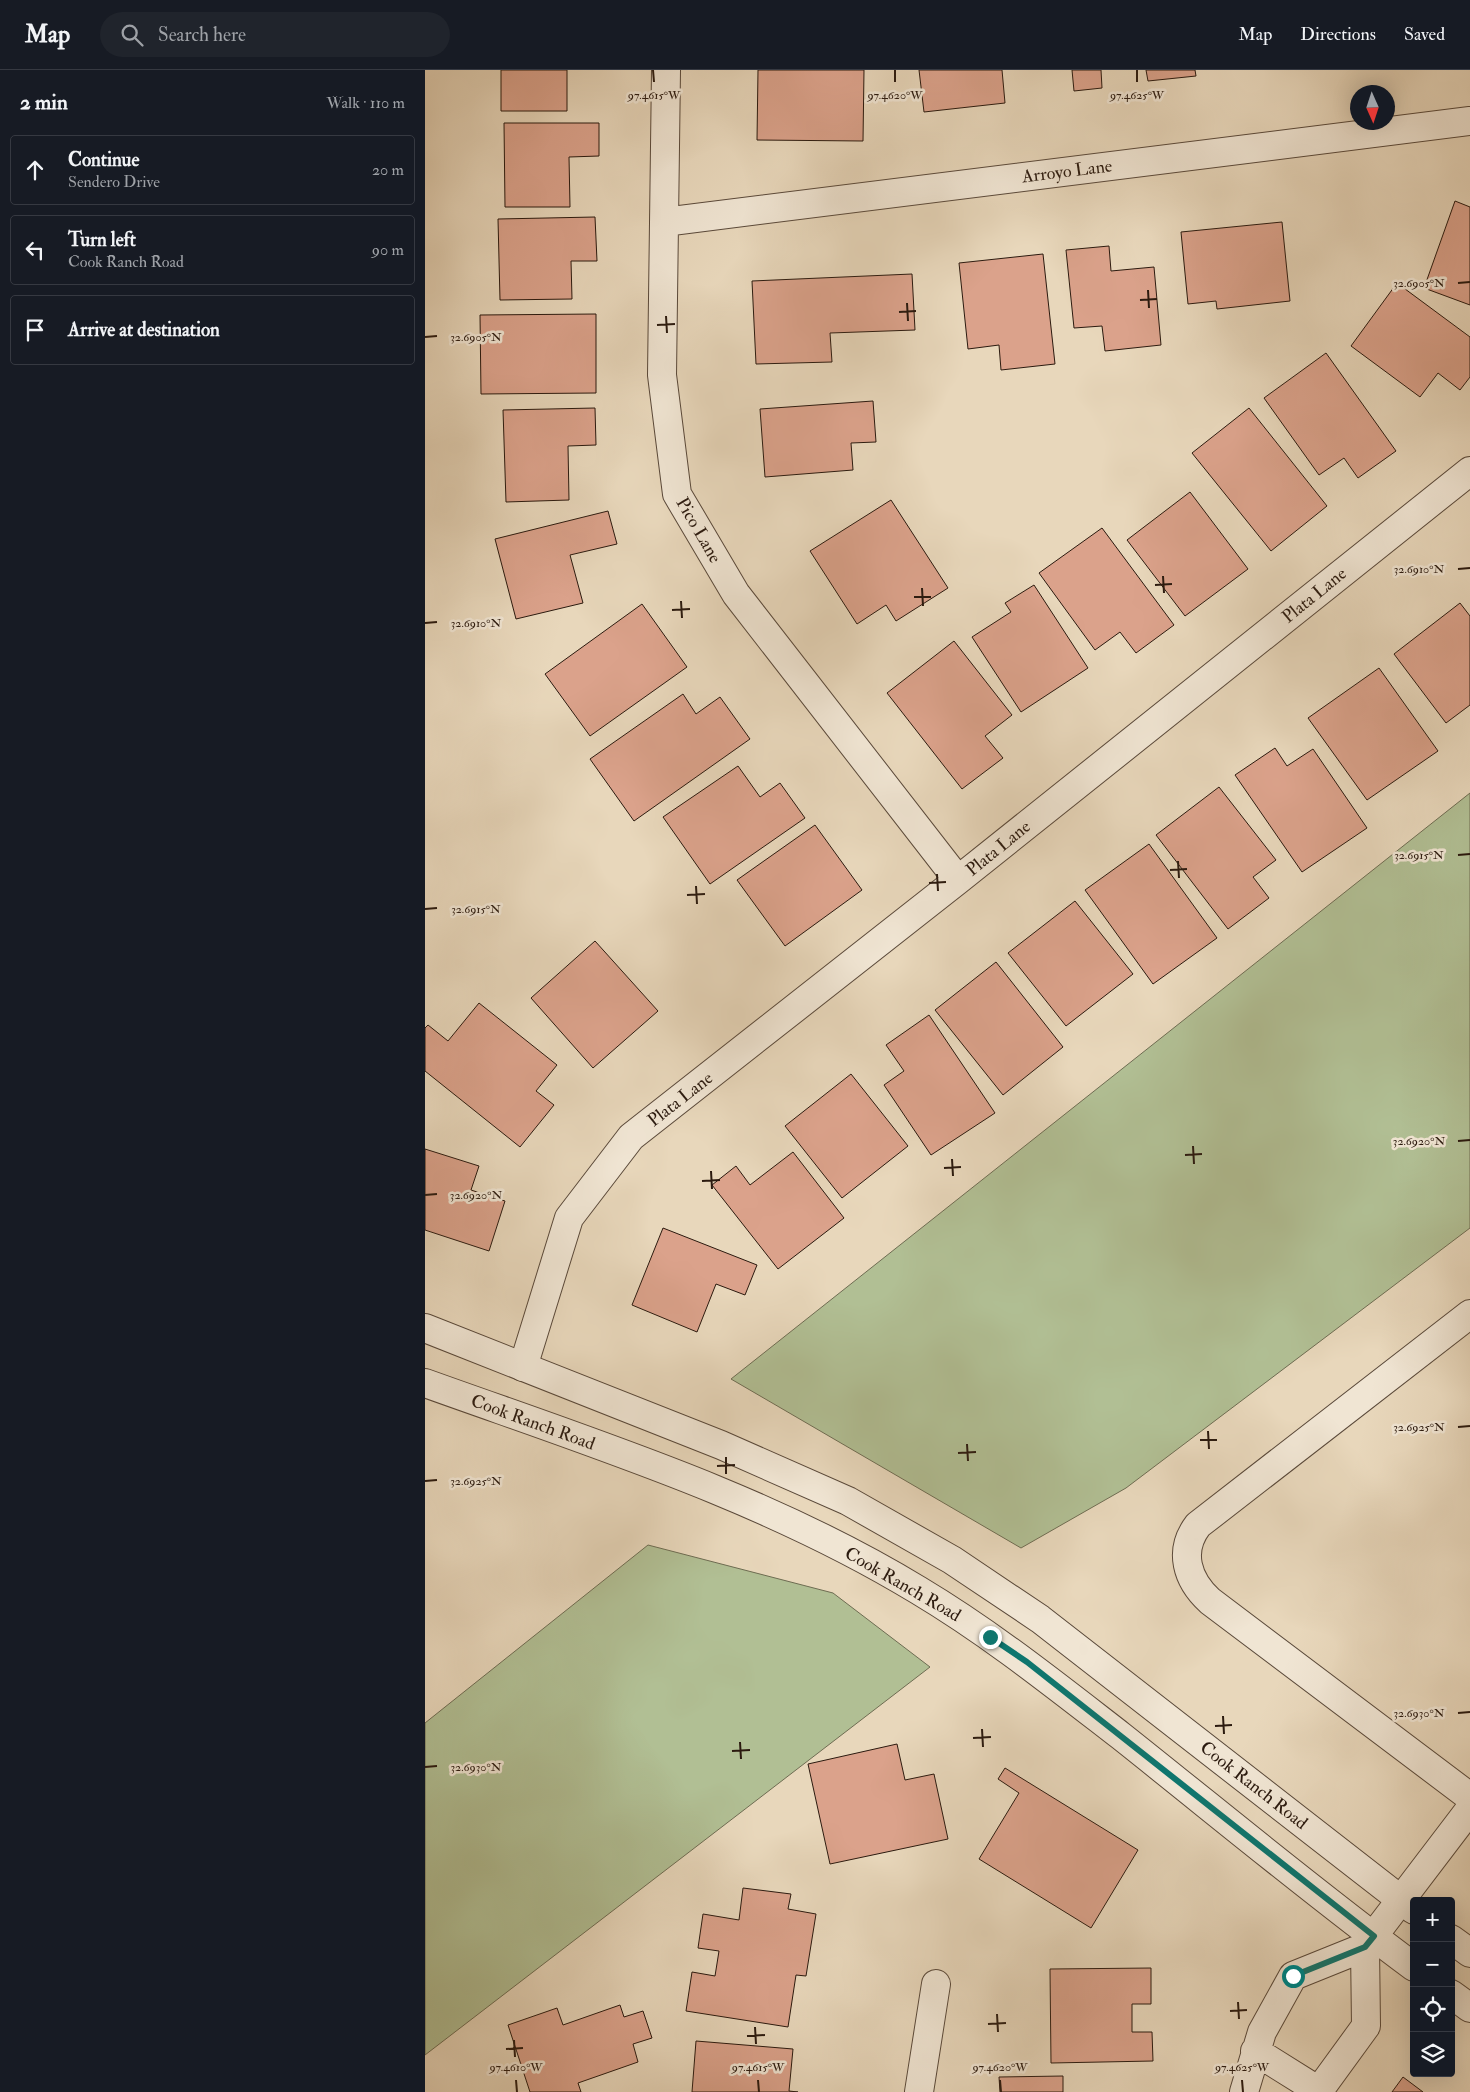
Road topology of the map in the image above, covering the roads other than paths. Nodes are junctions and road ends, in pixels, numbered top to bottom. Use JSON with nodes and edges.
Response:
{"nodes":[{"id":1,"x":666,"y":70,"type":"edge"},
{"id":2,"x":1470,"y":121,"type":"edge"},
{"id":3,"x":664,"y":222,"type":"junction"},
{"id":4,"x":1470,"y":471,"type":"edge"},
{"id":5,"x":959,"y":880,"type":"junction"},
{"id":6,"x":1470,"y":1314,"type":"edge"},
{"id":7,"x":425,"y":1328,"type":"edge"},
{"id":8,"x":523,"y":1367,"type":"junction"},
{"id":9,"x":425,"y":1383,"type":"edge"},
{"id":10,"x":1470,"y":1797,"type":"edge"},
{"id":11,"x":1470,"y":1809,"type":"edge"},
{"id":12,"x":1407,"y":1905,"type":"edge"},
{"id":13,"x":1455,"y":1941,"type":"edge"},
{"id":14,"x":1369,"y":1942,"type":"junction"},
{"id":15,"x":1470,"y":1953,"type":"edge"},
{"id":16,"x":1410,"y":1965,"type":"edge"},
{"id":17,"x":936,"y":1984,"type":"dead end"},
{"id":18,"x":1455,"y":1997,"type":"edge"},
{"id":19,"x":1470,"y":2008,"type":"edge"},
{"id":20,"x":1255,"y":2051,"type":"junction"},
{"id":21,"x":1319,"y":2091,"type":"edge"},
{"id":22,"x":919,"y":2092,"type":"edge"},
{"id":23,"x":1244,"y":2092,"type":"edge"}],
"edges":[{"from":1,"to":3,"type":"street","name":"Pico Lane"},
{"from":2,"to":3,"type":"street","name":"Arroyo Lane"},
{"from":3,"to":5,"type":"street","name":"Pico Lane"},
{"from":4,"to":5,"type":"street","name":"Plata Lane"},
{"from":5,"to":8,"type":"street","name":"Plata Lane"},
{"from":6,"to":10,"type":"street"},
{"from":7,"to":8,"type":"street","name":"Cook Ranch Road"},
{"from":8,"to":12,"type":"street","name":"Cook Ranch Road"},
{"from":9,"to":14,"type":"street","name":"Cook Ranch Road"},
{"from":11,"to":12,"type":"street"},
{"from":12,"to":14,"type":"street"},
{"from":13,"to":15,"type":"street"},
{"from":14,"to":16,"type":"street","name":"Cook Ranch Road"},
{"from":14,"to":20,"type":"street"},
{"from":14,"to":21,"type":"street"},
{"from":17,"to":22,"type":"street"},
{"from":18,"to":19,"type":"street"},
{"from":20,"to":21,"type":"street"},
{"from":20,"to":23,"type":"street"}]}
